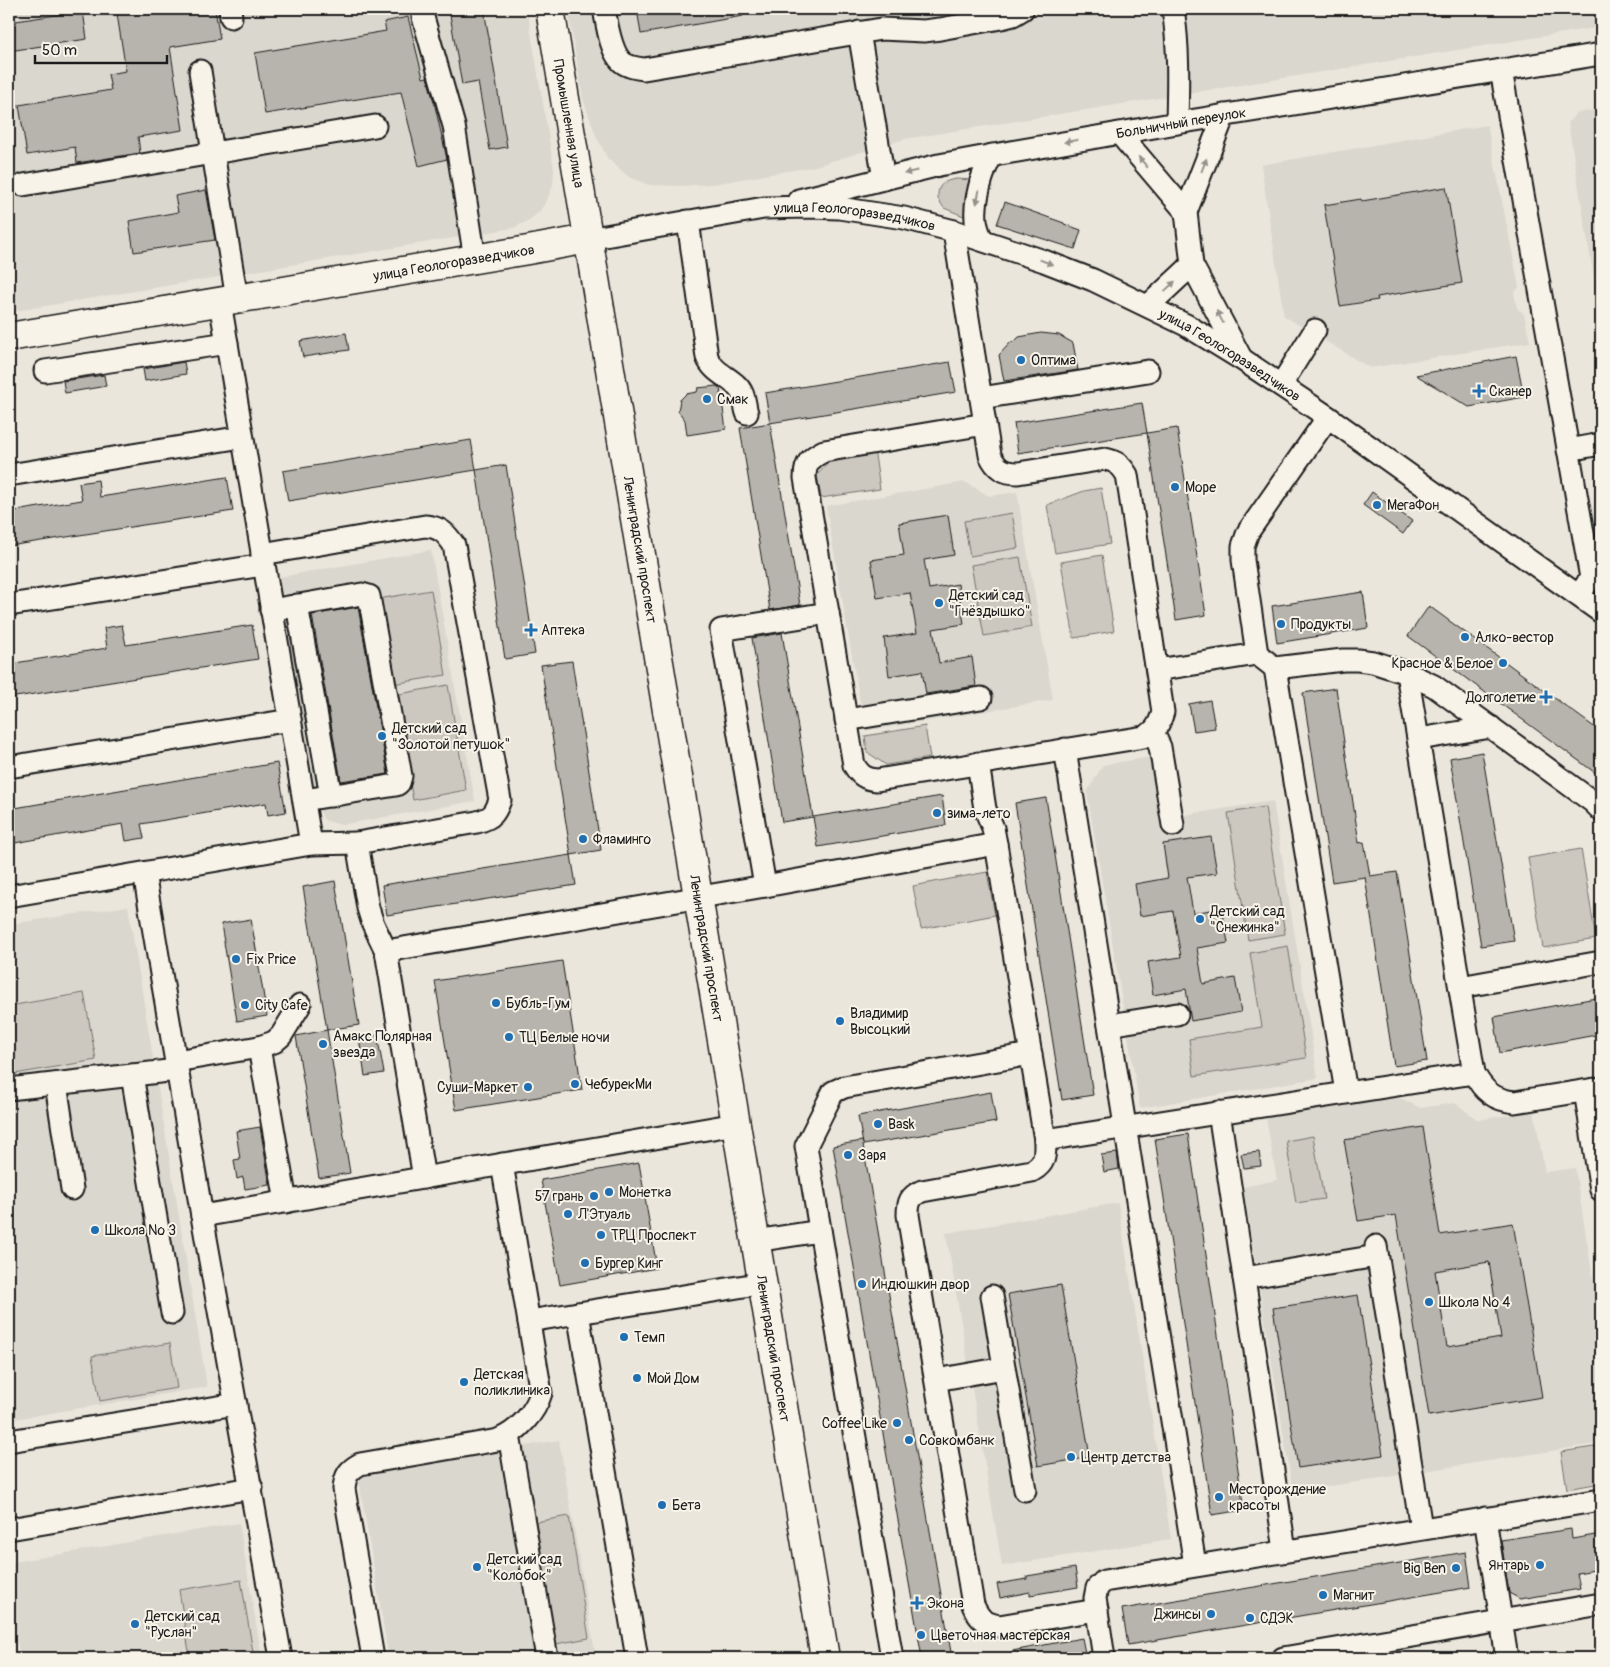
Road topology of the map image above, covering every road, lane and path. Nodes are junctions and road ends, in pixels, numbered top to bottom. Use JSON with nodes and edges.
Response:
{"nodes":[{"id":1,"x":550,"y":9,"type":"edge"},
{"id":2,"x":604,"y":9,"type":"edge"},
{"id":3,"x":1022,"y":9,"type":"edge"},
{"id":4,"x":1173,"y":9,"type":"edge"},
{"id":5,"x":423,"y":17,"type":"dead end"},
{"id":6,"x":859,"y":32,"type":"junction"},
{"id":7,"x":1601,"y":54,"type":"edge"},
{"id":8,"x":1501,"y":70,"type":"junction"},
{"id":9,"x":200,"y":71,"type":"dead end"},
{"id":10,"x":1224,"y":115,"type":"junction"},
{"id":11,"x":1177,"y":123,"type":"junction"},
{"id":12,"x":375,"y":126,"type":"dead end"},
{"id":13,"x":1119,"y":133,"type":"junction"},
{"id":14,"x":213,"y":153,"type":"junction"},
{"id":15,"x":992,"y":155,"type":"junction"},
{"id":16,"x":884,"y":179,"type":"junction"},
{"id":17,"x":23,"y":185,"type":"dead end"},
{"id":18,"x":764,"y":208,"type":"junction"},
{"id":19,"x":1186,"y":212,"type":"junction"},
{"id":20,"x":688,"y":221,"type":"junction"},
{"id":21,"x":954,"y":231,"type":"junction"},
{"id":22,"x":588,"y":239,"type":"junction"},
{"id":23,"x":982,"y":240,"type":"junction"},
{"id":24,"x":476,"y":259,"type":"junction"},
{"id":25,"x":1192,"y":265,"type":"junction"},
{"id":26,"x":229,"y":300,"type":"junction"},
{"id":27,"x":1148,"y":306,"type":"junction"},
{"id":28,"x":1315,"y":330,"type":"dead end"},
{"id":29,"x":9,"y":337,"type":"edge"},
{"id":30,"x":227,"y":343,"type":"junction"},
{"id":31,"x":1243,"y":360,"type":"junction"},
{"id":32,"x":46,"y":371,"type":"dead end"},
{"id":33,"x":1148,"y":371,"type":"dead end"},
{"id":34,"x":1281,"y":385,"type":"junction"},
{"id":35,"x":981,"y":398,"type":"junction"},
{"id":36,"x":747,"y":413,"type":"dead end"},
{"id":37,"x":1328,"y":416,"type":"junction"},
{"id":38,"x":985,"y":424,"type":"junction"},
{"id":39,"x":242,"y":437,"type":"junction"},
{"id":40,"x":1601,"y":444,"type":"edge"},
{"id":41,"x":1568,"y":450,"type":"junction"},
{"id":42,"x":9,"y":475,"type":"edge"},
{"id":43,"x":262,"y":560,"type":"junction"},
{"id":44,"x":1596,"y":577,"type":"edge"},
{"id":45,"x":1579,"y":595,"type":"junction"},
{"id":46,"x":9,"y":605,"type":"edge"},
{"id":47,"x":297,"y":605,"type":"junction"},
{"id":48,"x":271,"y":610,"type":"junction"},
{"id":49,"x":1601,"y":612,"type":"edge"},
{"id":50,"x":828,"y":613,"type":"junction"},
{"id":51,"x":1257,"y":654,"type":"junction"},
{"id":52,"x":1275,"y":668,"type":"junction"},
{"id":53,"x":1157,"y":670,"type":"junction"},
{"id":54,"x":1407,"y":673,"type":"junction"},
{"id":55,"x":981,"y":698,"type":"dead end"},
{"id":56,"x":290,"y":720,"type":"junction"},
{"id":57,"x":846,"y":720,"type":"junction"},
{"id":58,"x":1491,"y":727,"type":"junction"},
{"id":59,"x":1153,"y":732,"type":"junction"},
{"id":60,"x":1418,"y":739,"type":"junction"},
{"id":61,"x":1065,"y":749,"type":"junction"},
{"id":62,"x":978,"y":764,"type":"junction"},
{"id":63,"x":9,"y":767,"type":"edge"},
{"id":64,"x":331,"y":796,"type":"junction"},
{"id":65,"x":304,"y":800,"type":"junction"},
{"id":66,"x":1601,"y":810,"type":"edge"},
{"id":67,"x":1173,"y":825,"type":"dead end"},
{"id":68,"x":357,"y":843,"type":"junction"},
{"id":69,"x":311,"y":844,"type":"junction"},
{"id":70,"x":996,"y":844,"type":"junction"},
{"id":71,"x":144,"y":873,"type":"junction"},
{"id":72,"x":765,"y":886,"type":"junction"},
{"id":73,"x":9,"y":896,"type":"edge"},
{"id":74,"x":699,"y":898,"type":"junction"},
{"id":75,"x":386,"y":951,"type":"junction"},
{"id":76,"x":1601,"y":962,"type":"edge"},
{"id":77,"x":1460,"y":987,"type":"junction"},
{"id":78,"x":300,"y":1005,"type":"dead end"},
{"id":79,"x":1177,"y":1014,"type":"dead end"},
{"id":80,"x":1109,"y":1025,"type":"junction"},
{"id":81,"x":259,"y":1047,"type":"junction"},
{"id":82,"x":1031,"y":1054,"type":"junction"},
{"id":83,"x":177,"y":1066,"type":"junction"},
{"id":84,"x":1474,"y":1073,"type":"junction"},
{"id":85,"x":132,"y":1075,"type":"junction"},
{"id":86,"x":56,"y":1084,"type":"junction"},
{"id":87,"x":9,"y":1089,"type":"edge"},
{"id":88,"x":1593,"y":1089,"type":"edge"},
{"id":89,"x":1346,"y":1092,"type":"junction"},
{"id":90,"x":1220,"y":1112,"type":"junction"},
{"id":91,"x":736,"y":1124,"type":"junction"},
{"id":92,"x":1126,"y":1127,"type":"junction"},
{"id":93,"x":1045,"y":1140,"type":"junction"},
{"id":94,"x":502,"y":1164,"type":"junction"},
{"id":95,"x":424,"y":1178,"type":"junction"},
{"id":96,"x":72,"y":1189,"type":"dead end"},
{"id":97,"x":1601,"y":1190,"type":"edge"},
{"id":98,"x":286,"y":1202,"type":"junction"},
{"id":99,"x":202,"y":1216,"type":"junction"},
{"id":100,"x":820,"y":1231,"type":"junction"},
{"id":101,"x":756,"y":1241,"type":"junction"},
{"id":102,"x":1244,"y":1278,"type":"junction"},
{"id":103,"x":762,"y":1283,"type":"junction"},
{"id":104,"x":992,"y":1296,"type":"dead end"},
{"id":105,"x":172,"y":1313,"type":"dead end"},
{"id":106,"x":578,"y":1313,"type":"junction"},
{"id":107,"x":529,"y":1322,"type":"junction"},
{"id":108,"x":1004,"y":1368,"type":"junction"},
{"id":109,"x":936,"y":1380,"type":"junction"},
{"id":110,"x":236,"y":1404,"type":"junction"},
{"id":111,"x":510,"y":1435,"type":"junction"},
{"id":112,"x":9,"y":1440,"type":"edge"},
{"id":113,"x":252,"y":1488,"type":"junction"},
{"id":114,"x":1025,"y":1490,"type":"dead end"},
{"id":115,"x":1601,"y":1500,"type":"edge"},
{"id":116,"x":1485,"y":1518,"type":"junction"},
{"id":117,"x":1421,"y":1528,"type":"junction"},
{"id":118,"x":9,"y":1529,"type":"edge"},
{"id":119,"x":1285,"y":1550,"type":"junction"},
{"id":120,"x":1195,"y":1565,"type":"junction"},
{"id":121,"x":1601,"y":1604,"type":"edge"},
{"id":122,"x":1097,"y":1610,"type":"junction"},
{"id":123,"x":1501,"y":1622,"type":"junction"},
{"id":124,"x":1351,"y":1653,"type":"edge"},
{"id":125,"x":281,"y":1658,"type":"edge"},
{"id":126,"x":374,"y":1658,"type":"edge"},
{"id":127,"x":547,"y":1658,"type":"edge"},
{"id":128,"x":637,"y":1658,"type":"edge"},
{"id":129,"x":825,"y":1658,"type":"edge"},
{"id":130,"x":892,"y":1658,"type":"edge"},
{"id":131,"x":1104,"y":1658,"type":"edge"},
{"id":132,"x":1283,"y":1658,"type":"edge"},
{"id":133,"x":1507,"y":1658,"type":"edge"}],
"edges":[{"from":1,"to":22,"type":"main road","name":"Промышленная улица"},
{"from":2,"to":6,"type":"street"},
{"from":3,"to":6,"type":"street"},
{"from":4,"to":11,"type":"street"},
{"from":5,"to":24,"type":"street"},
{"from":6,"to":16,"type":"street"},
{"from":7,"to":8,"type":"street","name":"Больничный переулок"},
{"from":8,"to":10,"type":"street","name":"Больничный переулок"},
{"from":8,"to":41,"type":"street"},
{"from":9,"to":14,"type":"street"},
{"from":10,"to":11,"type":"street","name":"Больничный переулок"},
{"from":19,"to":10,"type":"street","one_way":true},
{"from":11,"to":13,"type":"street","name":"Больничный переулок"},
{"from":12,"to":14,"type":"street"},
{"from":13,"to":15,"type":"street","name":"Больничный переулок","one_way":true},
{"from":19,"to":13,"type":"street","one_way":true},
{"from":14,"to":17,"type":"street"},
{"from":14,"to":26,"type":"street"},
{"from":15,"to":16,"type":"street","name":"Больничный переулок","one_way":true},
{"from":15,"to":23,"type":"street","one_way":true},
{"from":16,"to":18,"type":"street","name":"Больничный переулок"},
{"from":18,"to":20,"type":"street","name":"улица Геологоразведчиков"},
{"from":18,"to":21,"type":"street","name":"улица Геологоразведчиков"},
{"from":19,"to":25,"type":"street"},
{"from":20,"to":22,"type":"street","name":"улица Геологоразведчиков"},
{"from":20,"to":36,"type":"street"},
{"from":21,"to":23,"type":"street","name":"улица Геологоразведчиков"},
{"from":21,"to":35,"type":"street"},
{"from":22,"to":24,"type":"main road","name":"улица Геологоразведчиков"},
{"from":22,"to":74,"type":"main road","name":"Ленинградский проспект"},
{"from":23,"to":27,"type":"street","name":"улица Геологоразведчиков","one_way":true},
{"from":24,"to":26,"type":"main road","name":"улица Геологоразведчиков"},
{"from":27,"to":25,"type":"street","one_way":true},
{"from":31,"to":25,"type":"street","one_way":true},
{"from":26,"to":29,"type":"main road","name":"улица Геологоразведчиков"},
{"from":26,"to":30,"type":"street"},
{"from":27,"to":31,"type":"street","name":"улица Геологоразведчиков"},
{"from":28,"to":34,"type":"street"},
{"from":30,"to":32,"type":"street"},
{"from":30,"to":39,"type":"street"},
{"from":31,"to":34,"type":"street","name":"улица Геологоразведчиков"},
{"from":33,"to":35,"type":"street"},
{"from":34,"to":37,"type":"street","name":"улица Геологоразведчиков"},
{"from":35,"to":38,"type":"street"},
{"from":37,"to":45,"type":"street","name":"улица Геологоразведчиков"},
{"from":37,"to":51,"type":"street"},
{"from":38,"to":50,"type":"street"},
{"from":38,"to":53,"type":"street"},
{"from":39,"to":42,"type":"street"},
{"from":39,"to":43,"type":"street"},
{"from":40,"to":41,"type":"street"},
{"from":41,"to":44,"type":"street"},
{"from":43,"to":46,"type":"street"},
{"from":43,"to":48,"type":"street"},
{"from":43,"to":68,"type":"street"},
{"from":44,"to":45,"type":"street"},
{"from":45,"to":49,"type":"street","name":"улица Геологоразведчиков"},
{"from":47,"to":48,"type":"street"},
{"from":47,"to":64,"type":"street"},
{"from":47,"to":64,"type":"street"},
{"from":48,"to":56,"type":"street"},
{"from":50,"to":57,"type":"street"},
{"from":50,"to":72,"type":"street"},
{"from":51,"to":52,"type":"street"},
{"from":51,"to":53,"type":"street"},
{"from":52,"to":54,"type":"street"},
{"from":52,"to":89,"type":"street"},
{"from":53,"to":59,"type":"street"},
{"from":54,"to":58,"type":"street"},
{"from":54,"to":60,"type":"street"},
{"from":55,"to":57,"type":"street"},
{"from":56,"to":63,"type":"street"},
{"from":56,"to":65,"type":"street"},
{"from":57,"to":62,"type":"street"},
{"from":58,"to":60,"type":"street"},
{"from":58,"to":66,"type":"street"},
{"from":59,"to":61,"type":"street"},
{"from":59,"to":67,"type":"street"},
{"from":60,"to":77,"type":"street"},
{"from":61,"to":62,"type":"street"},
{"from":61,"to":80,"type":"street"},
{"from":62,"to":70,"type":"street"},
{"from":64,"to":65,"type":"street"},
{"from":65,"to":69,"type":"street"},
{"from":68,"to":69,"type":"street"},
{"from":68,"to":75,"type":"street"},
{"from":69,"to":71,"type":"street"},
{"from":70,"to":72,"type":"street"},
{"from":70,"to":82,"type":"street"},
{"from":71,"to":73,"type":"street"},
{"from":71,"to":83,"type":"street"},
{"from":72,"to":74,"type":"street"},
{"from":74,"to":75,"type":"street"},
{"from":74,"to":91,"type":"main road","name":"Ленинградский проспект"},
{"from":75,"to":95,"type":"street"},
{"from":76,"to":77,"type":"street"},
{"from":77,"to":84,"type":"street"},
{"from":78,"to":81,"type":"street"},
{"from":79,"to":80,"type":"street"},
{"from":80,"to":92,"type":"street"},
{"from":81,"to":83,"type":"street"},
{"from":81,"to":98,"type":"street"},
{"from":82,"to":93,"type":"street"},
{"from":82,"to":100,"type":"street"},
{"from":83,"to":85,"type":"street"},
{"from":83,"to":99,"type":"street"},
{"from":84,"to":88,"type":"street"},
{"from":84,"to":89,"type":"street"},
{"from":85,"to":86,"type":"street"},
{"from":85,"to":105,"type":"street"},
{"from":86,"to":87,"type":"street"},
{"from":86,"to":96,"type":"street"},
{"from":88,"to":97,"type":"street"},
{"from":89,"to":90,"type":"street"},
{"from":90,"to":92,"type":"street"},
{"from":90,"to":102,"type":"street"},
{"from":91,"to":94,"type":"street"},
{"from":91,"to":101,"type":"main road","name":"Ленинградский проспект"},
{"from":92,"to":93,"type":"street"},
{"from":92,"to":120,"type":"street"},
{"from":93,"to":109,"type":"street"},
{"from":94,"to":95,"type":"street"},
{"from":94,"to":107,"type":"street"},
{"from":95,"to":98,"type":"street"},
{"from":98,"to":99,"type":"street"},
{"from":99,"to":110,"type":"street"},
{"from":100,"to":101,"type":"street"},
{"from":100,"to":130,"type":"street"},
{"from":101,"to":103,"type":"main road","name":"Ленинградский проспект"},
{"from":102,"to":117,"type":"street"},
{"from":102,"to":119,"type":"street"},
{"from":103,"to":106,"type":"street"},
{"from":103,"to":129,"type":"main road","name":"Ленинградский проспект"},
{"from":104,"to":108,"type":"street"},
{"from":106,"to":107,"type":"street"},
{"from":106,"to":128,"type":"street"},
{"from":107,"to":111,"type":"street"},
{"from":108,"to":109,"type":"street"},
{"from":108,"to":114,"type":"street"},
{"from":109,"to":122,"type":"street"},
{"from":110,"to":112,"type":"street"},
{"from":110,"to":113,"type":"street"},
{"from":111,"to":126,"type":"street"},
{"from":111,"to":127,"type":"street"},
{"from":113,"to":118,"type":"street"},
{"from":113,"to":125,"type":"street"},
{"from":115,"to":116,"type":"street"},
{"from":116,"to":117,"type":"street"},
{"from":116,"to":123,"type":"street"},
{"from":117,"to":119,"type":"street"},
{"from":119,"to":120,"type":"street"},
{"from":120,"to":122,"type":"street"},
{"from":121,"to":123,"type":"street"},
{"from":122,"to":131,"type":"street"},
{"from":123,"to":124,"type":"street"},
{"from":123,"to":133,"type":"street"},
{"from":124,"to":132,"type":"street"}]}
